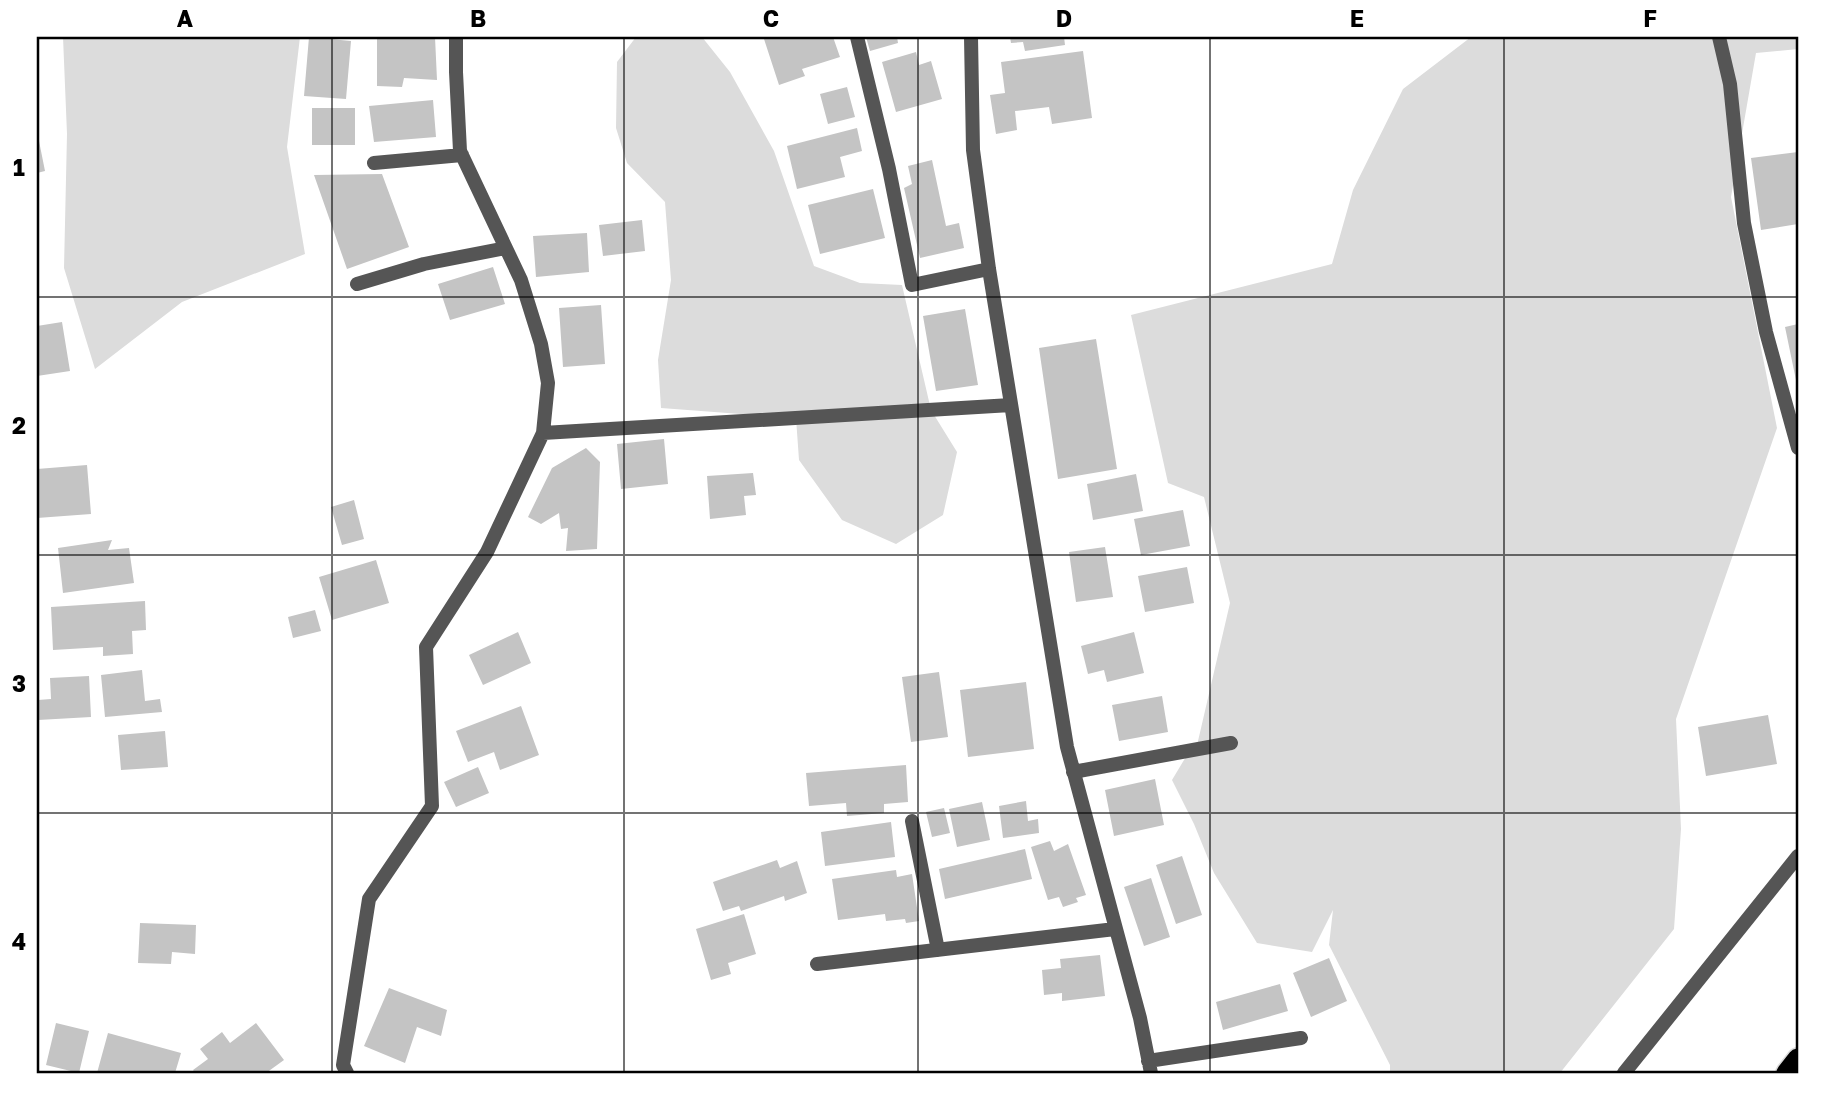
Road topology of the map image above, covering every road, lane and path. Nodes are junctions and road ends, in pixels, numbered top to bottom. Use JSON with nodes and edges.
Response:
{"nodes":[{"id":1,"x":456,"y":37,"type":"edge"},
{"id":2,"x":857,"y":37,"type":"edge"},
{"id":3,"x":971,"y":37,"type":"edge"},
{"id":4,"x":1719,"y":37,"type":"edge"},
{"id":5,"x":462,"y":155,"type":"junction"},
{"id":6,"x":374,"y":163,"type":"dead end"},
{"id":7,"x":506,"y":248,"type":"junction"},
{"id":8,"x":989,"y":268,"type":"junction"},
{"id":9,"x":357,"y":284,"type":"dead end"},
{"id":10,"x":1011,"y":405,"type":"junction"},
{"id":11,"x":543,"y":433,"type":"junction"},
{"id":12,"x":1798,"y":448,"type":"edge"},
{"id":13,"x":1231,"y":743,"type":"dead end"},
{"id":14,"x":1073,"y":772,"type":"junction"},
{"id":15,"x":912,"y":821,"type":"dead end"},
{"id":16,"x":1798,"y":856,"type":"edge"},
{"id":17,"x":1115,"y":929,"type":"junction"},
{"id":18,"x":938,"y":950,"type":"junction"},
{"id":19,"x":817,"y":964,"type":"dead end"},
{"id":20,"x":1301,"y":1038,"type":"dead end"},
{"id":21,"x":1798,"y":1059,"type":"edge"},
{"id":22,"x":1150,"y":1067,"type":"edge"},
{"id":23,"x":347,"y":1073,"type":"edge"},
{"id":24,"x":1624,"y":1073,"type":"edge"},
{"id":25,"x":1787,"y":1073,"type":"edge"}],
"edges":[{"from":1,"to":5,"type":"street"},
{"from":2,"to":8,"type":"street"},
{"from":3,"to":8,"type":"street"},
{"from":4,"to":12,"type":"street"},
{"from":5,"to":6,"type":"street"},
{"from":5,"to":7,"type":"street"},
{"from":7,"to":9,"type":"street"},
{"from":7,"to":11,"type":"street"},
{"from":8,"to":10,"type":"street"},
{"from":10,"to":11,"type":"street"},
{"from":10,"to":14,"type":"street"},
{"from":11,"to":23,"type":"street"},
{"from":13,"to":14,"type":"street"},
{"from":14,"to":17,"type":"street"},
{"from":15,"to":18,"type":"street"},
{"from":16,"to":24,"type":"street"},
{"from":17,"to":18,"type":"street"},
{"from":17,"to":22,"type":"street"},
{"from":18,"to":19,"type":"street"},
{"from":20,"to":22,"type":"street"},
{"from":21,"to":25,"type":"highway"}]}
